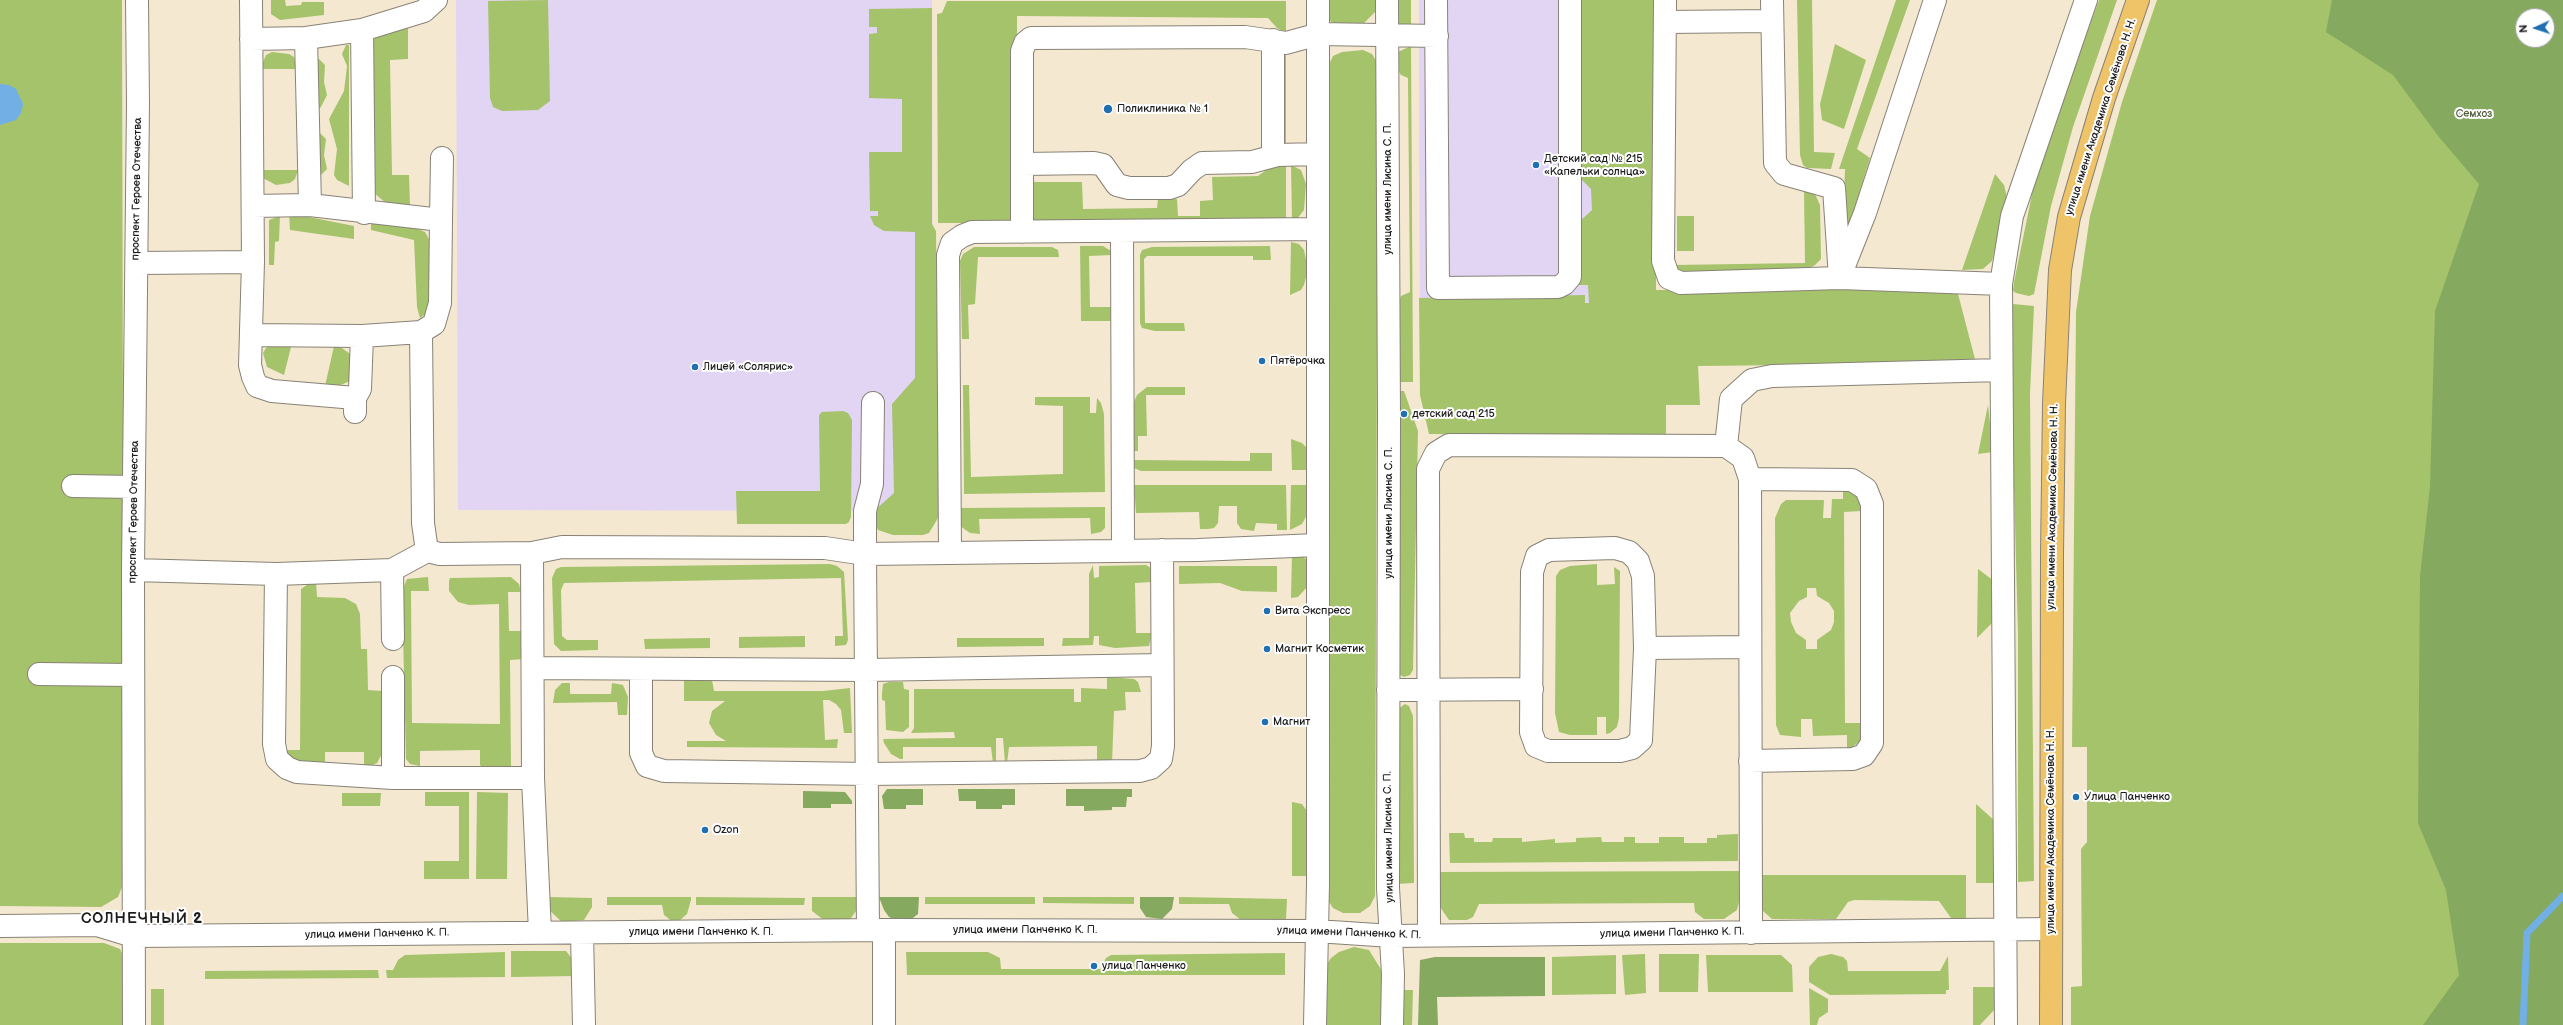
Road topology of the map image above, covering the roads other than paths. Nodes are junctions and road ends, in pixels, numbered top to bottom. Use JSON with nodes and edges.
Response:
{"nodes":[{"id":1,"x":136,"y":0,"type":"edge"},
{"id":2,"x":251,"y":0,"type":"edge"},
{"id":3,"x":436,"y":0,"type":"edge"},
{"id":4,"x":1318,"y":0,"type":"edge"},
{"id":5,"x":1387,"y":0,"type":"edge"},
{"id":6,"x":1436,"y":0,"type":"edge"},
{"id":7,"x":1570,"y":0,"type":"edge"},
{"id":8,"x":1665,"y":0,"type":"edge"},
{"id":9,"x":1935,"y":0,"type":"edge"},
{"id":10,"x":2086,"y":0,"type":"edge"},
{"id":11,"x":2138,"y":0,"type":"edge"},
{"id":12,"x":1772,"y":11,"type":"edge"},
{"id":13,"x":1665,"y":22,"type":"junction"},
{"id":14,"x":362,"y":30,"type":"junction"},
{"id":15,"x":1319,"y":34,"type":"junction"},
{"id":16,"x":1387,"y":36,"type":"junction"},
{"id":17,"x":1437,"y":36,"type":"junction"},
{"id":18,"x":306,"y":38,"type":"junction"},
{"id":19,"x":251,"y":39,"type":"junction"},
{"id":20,"x":1273,"y":40,"type":"junction"},
{"id":21,"x":1318,"y":154,"type":"junction"},
{"id":22,"x":1273,"y":156,"type":"junction"},
{"id":23,"x":442,"y":158,"type":"dead end"},
{"id":24,"x":1022,"y":164,"type":"junction"},
{"id":25,"x":310,"y":205,"type":"junction"},
{"id":26,"x":253,"y":206,"type":"junction"},
{"id":27,"x":364,"y":213,"type":"junction"},
{"id":28,"x":440,"y":220,"type":"junction"},
{"id":29,"x":1318,"y":229,"type":"junction"},
{"id":30,"x":1022,"y":232,"type":"junction"},
{"id":31,"x":1122,"y":232,"type":"junction"},
{"id":32,"x":254,"y":262,"type":"junction"},
{"id":33,"x":137,"y":263,"type":"junction"},
{"id":34,"x":1840,"y":278,"type":"junction"},
{"id":35,"x":2001,"y":284,"type":"junction"},
{"id":36,"x":421,"y":332,"type":"junction"},
{"id":37,"x":251,"y":335,"type":"junction"},
{"id":38,"x":362,"y":336,"type":"junction"},
{"id":39,"x":2001,"y":370,"type":"junction"},
{"id":40,"x":873,"y":403,"type":"dead end"},
{"id":41,"x":1726,"y":446,"type":"junction"},
{"id":42,"x":1750,"y":479,"type":"junction"},
{"id":43,"x":73,"y":486,"type":"dead end"},
{"id":44,"x":134,"y":488,"type":"junction"},
{"id":45,"x":1317,"y":545,"type":"junction"},
{"id":46,"x":1123,"y":550,"type":"junction"},
{"id":47,"x":1162,"y":550,"type":"junction"},
{"id":48,"x":427,"y":551,"type":"junction"},
{"id":49,"x":950,"y":552,"type":"junction"},
{"id":50,"x":532,"y":553,"type":"junction"},
{"id":51,"x":865,"y":554,"type":"junction"},
{"id":52,"x":133,"y":570,"type":"junction"},
{"id":53,"x":392,"y":570,"type":"junction"},
{"id":54,"x":276,"y":574,"type":"junction"},
{"id":55,"x":393,"y":639,"type":"dead end"},
{"id":56,"x":1749,"y":647,"type":"junction"},
{"id":57,"x":1644,"y":648,"type":"junction"},
{"id":58,"x":1162,"y":665,"type":"junction"},
{"id":59,"x":533,"y":668,"type":"junction"},
{"id":60,"x":640,"y":669,"type":"junction"},
{"id":61,"x":867,"y":670,"type":"junction"},
{"id":62,"x":39,"y":674,"type":"dead end"},
{"id":63,"x":133,"y":675,"type":"junction"},
{"id":64,"x":393,"y":677,"type":"dead end"},
{"id":65,"x":1532,"y":689,"type":"junction"},
{"id":66,"x":1388,"y":690,"type":"junction"},
{"id":67,"x":1430,"y":690,"type":"junction"},
{"id":68,"x":1750,"y":760,"type":"junction"},
{"id":69,"x":868,"y":774,"type":"junction"},
{"id":70,"x":394,"y":778,"type":"junction"},
{"id":71,"x":533,"y":778,"type":"junction"},
{"id":72,"x":0,"y":926,"type":"edge"},
{"id":73,"x":2051,"y":929,"type":"junction"},
{"id":74,"x":876,"y":930,"type":"junction"},
{"id":75,"x":2005,"y":930,"type":"junction"},
{"id":76,"x":1316,"y":931,"type":"junction"},
{"id":77,"x":540,"y":932,"type":"junction"},
{"id":78,"x":582,"y":933,"type":"junction"},
{"id":79,"x":1751,"y":933,"type":"junction"},
{"id":80,"x":1429,"y":935,"type":"junction"},
{"id":81,"x":133,"y":936,"type":"junction"},
{"id":82,"x":1392,"y":936,"type":"junction"},
{"id":83,"x":134,"y":1025,"type":"edge"},
{"id":84,"x":584,"y":1025,"type":"edge"},
{"id":85,"x":884,"y":1025,"type":"edge"},
{"id":86,"x":1315,"y":1025,"type":"edge"},
{"id":87,"x":1392,"y":1025,"type":"edge"},
{"id":88,"x":2006,"y":1025,"type":"edge"},
{"id":89,"x":2051,"y":1025,"type":"edge"}],
"edges":[{"from":1,"to":33,"type":"street","name":"проспект Героев Отечества"},
{"from":2,"to":19,"type":"street"},
{"from":3,"to":14,"type":"street"},
{"from":4,"to":15,"type":"street"},
{"from":5,"to":16,"type":"street","name":"улица имени Лисина С. П."},
{"from":6,"to":17,"type":"street"},
{"from":7,"to":17,"type":"street"},
{"from":8,"to":13,"type":"street"},
{"from":9,"to":34,"type":"street"},
{"from":10,"to":35,"type":"street"},
{"from":11,"to":73,"type":"main road","name":"улица имени Академика Семёнова Н. Н."},
{"from":12,"to":13,"type":"street"},
{"from":12,"to":34,"type":"street"},
{"from":13,"to":34,"type":"street"},
{"from":14,"to":18,"type":"street"},
{"from":14,"to":27,"type":"street"},
{"from":15,"to":16,"type":"street"},
{"from":15,"to":20,"type":"street"},
{"from":15,"to":21,"type":"street"},
{"from":16,"to":17,"type":"street"},
{"from":16,"to":66,"type":"street","name":"улица имени Лисина С. П."},
{"from":18,"to":19,"type":"street"},
{"from":18,"to":25,"type":"street"},
{"from":19,"to":26,"type":"street"},
{"from":20,"to":22,"type":"street"},
{"from":20,"to":24,"type":"street"},
{"from":21,"to":22,"type":"street"},
{"from":21,"to":29,"type":"street"},
{"from":22,"to":24,"type":"street"},
{"from":23,"to":28,"type":"street"},
{"from":24,"to":30,"type":"street"},
{"from":25,"to":26,"type":"street"},
{"from":25,"to":27,"type":"street"},
{"from":26,"to":32,"type":"street"},
{"from":27,"to":28,"type":"street"},
{"from":28,"to":36,"type":"street"},
{"from":29,"to":31,"type":"street"},
{"from":29,"to":45,"type":"street"},
{"from":30,"to":31,"type":"street"},
{"from":30,"to":49,"type":"street"},
{"from":31,"to":46,"type":"street"},
{"from":32,"to":33,"type":"street"},
{"from":32,"to":37,"type":"street"},
{"from":33,"to":44,"type":"street","name":"проспект Героев Отечества"},
{"from":34,"to":35,"type":"street"},
{"from":35,"to":39,"type":"street"},
{"from":36,"to":38,"type":"street"},
{"from":36,"to":48,"type":"street"},
{"from":37,"to":38,"type":"street"},
{"from":37,"to":38,"type":"street"},
{"from":39,"to":41,"type":"street"},
{"from":39,"to":75,"type":"street"},
{"from":40,"to":51,"type":"street"},
{"from":41,"to":42,"type":"street"},
{"from":41,"to":67,"type":"street"},
{"from":42,"to":56,"type":"street"},
{"from":42,"to":68,"type":"street"},
{"from":43,"to":44,"type":"street"},
{"from":44,"to":52,"type":"street","name":"проспект Героев Отечества"},
{"from":45,"to":47,"type":"street"},
{"from":45,"to":76,"type":"street"},
{"from":46,"to":47,"type":"street"},
{"from":46,"to":49,"type":"street"},
{"from":47,"to":58,"type":"street"},
{"from":48,"to":50,"type":"street"},
{"from":48,"to":53,"type":"street"},
{"from":49,"to":51,"type":"street"},
{"from":50,"to":51,"type":"street"},
{"from":50,"to":59,"type":"street"},
{"from":51,"to":61,"type":"street"},
{"from":52,"to":54,"type":"street"},
{"from":52,"to":63,"type":"street","name":"проспект Героев Отечества"},
{"from":53,"to":54,"type":"street"},
{"from":53,"to":55,"type":"street"},
{"from":54,"to":70,"type":"street"},
{"from":56,"to":57,"type":"street"},
{"from":56,"to":68,"type":"street"},
{"from":57,"to":65,"type":"street"},
{"from":57,"to":65,"type":"street"},
{"from":58,"to":61,"type":"street"},
{"from":58,"to":69,"type":"street"},
{"from":59,"to":60,"type":"street"},
{"from":59,"to":71,"type":"street"},
{"from":60,"to":61,"type":"street"},
{"from":60,"to":69,"type":"street"},
{"from":61,"to":69,"type":"street"},
{"from":62,"to":63,"type":"street"},
{"from":63,"to":81,"type":"street","name":"проспект Героев Отечества"},
{"from":64,"to":70,"type":"street"},
{"from":65,"to":67,"type":"street"},
{"from":66,"to":67,"type":"street"},
{"from":66,"to":82,"type":"street","name":"улица имени Лисина С. П."},
{"from":67,"to":80,"type":"street"},
{"from":68,"to":79,"type":"street"},
{"from":69,"to":74,"type":"street"},
{"from":70,"to":71,"type":"street"},
{"from":71,"to":77,"type":"street"},
{"from":72,"to":81,"type":"street","name":"улица имени Панченко К. П."},
{"from":73,"to":75,"type":"street","name":"улица имени Панченко К. П."},
{"from":73,"to":89,"type":"main road","name":"улица имени Академика Семёнова Н. Н."},
{"from":74,"to":76,"type":"street","name":"улица имени Панченко К. П."},
{"from":74,"to":78,"type":"street","name":"улица имени Панченко К. П."},
{"from":74,"to":85,"type":"street"},
{"from":75,"to":79,"type":"street","name":"улица имени Панченко К. П."},
{"from":75,"to":88,"type":"street"},
{"from":76,"to":82,"type":"street","name":"улица имени Панченко К. П."},
{"from":76,"to":86,"type":"street"},
{"from":77,"to":78,"type":"street","name":"улица имени Панченко К. П."},
{"from":77,"to":81,"type":"street","name":"улица имени Панченко К. П."},
{"from":78,"to":84,"type":"street"},
{"from":79,"to":80,"type":"street","name":"улица имени Панченко К. П."},
{"from":80,"to":82,"type":"street","name":"улица имени Панченко К. П."},
{"from":81,"to":83,"type":"street","name":"проспект Героев Отечества"},
{"from":82,"to":87,"type":"street","name":"улица имени Лисина С. П."}]}
